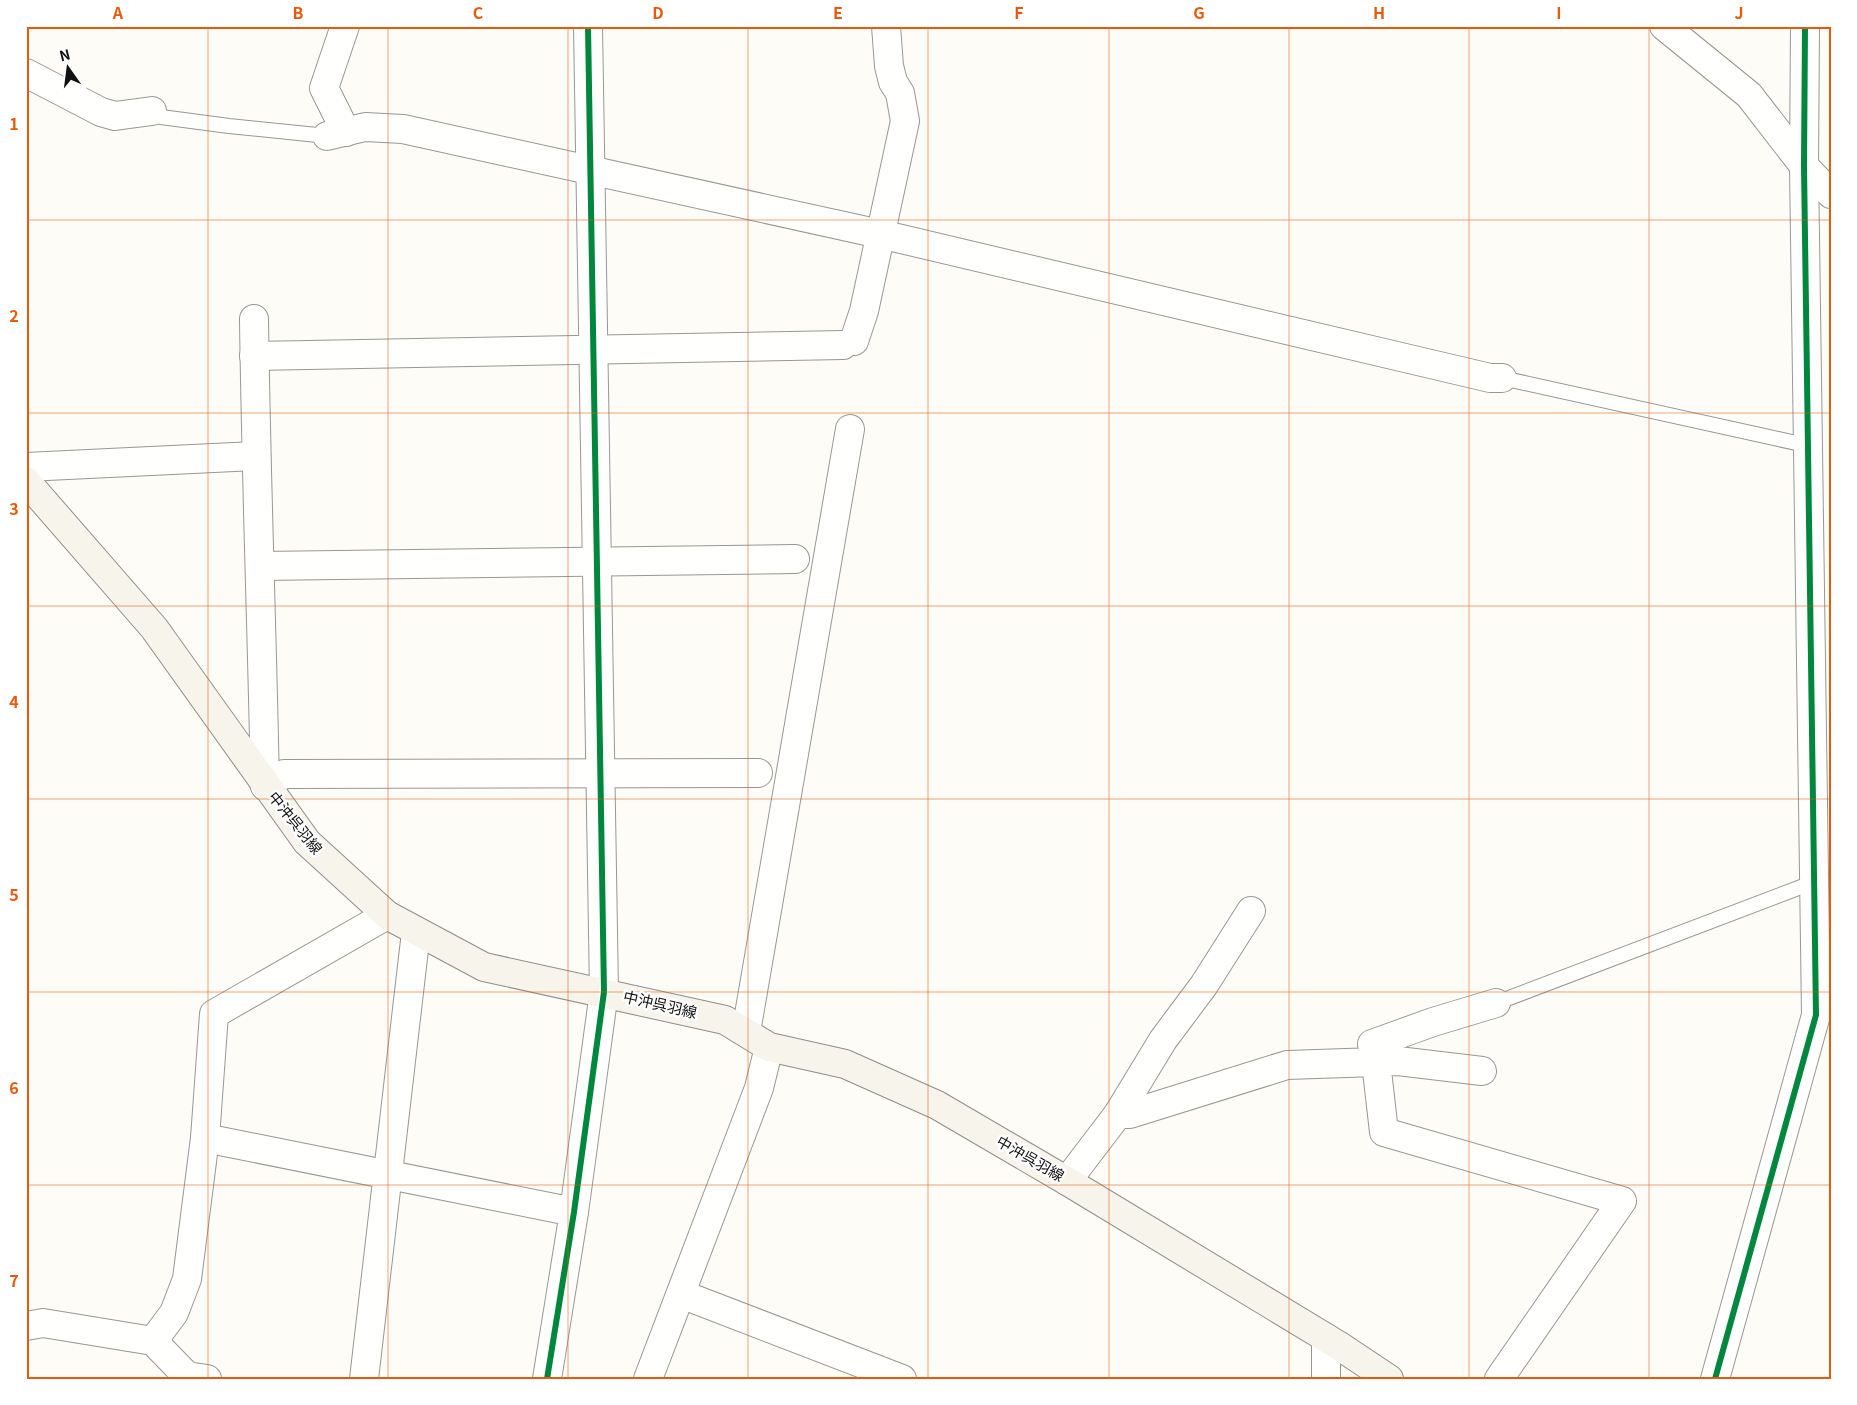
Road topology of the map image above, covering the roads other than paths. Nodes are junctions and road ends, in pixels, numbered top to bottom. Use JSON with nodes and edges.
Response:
{"nodes":[{"id":1,"x":344,"y":26,"type":"edge"},
{"id":2,"x":588,"y":26,"type":"edge"},
{"id":3,"x":886,"y":26,"type":"edge"},
{"id":4,"x":1664,"y":26,"type":"edge"},
{"id":5,"x":1805,"y":26,"type":"edge"},
{"id":6,"x":26,"y":73,"type":"edge"},
{"id":7,"x":152,"y":111,"type":"joint"},
{"id":8,"x":337,"y":134,"type":"junction"},
{"id":9,"x":1804,"y":166,"type":"junction"},
{"id":10,"x":590,"y":169,"type":"junction"},
{"id":11,"x":1831,"y":194,"type":"edge"},
{"id":12,"x":880,"y":234,"type":"junction"},
{"id":13,"x":254,"y":319,"type":"dead end"},
{"id":14,"x":594,"y":348,"type":"junction"},
{"id":15,"x":254,"y":356,"type":"junction"},
{"id":16,"x":1502,"y":378,"type":"joint"},
{"id":17,"x":850,"y":429,"type":"dead end"},
{"id":18,"x":1810,"y":446,"type":"junction"},
{"id":19,"x":255,"y":456,"type":"junction"},
{"id":20,"x":26,"y":467,"type":"edge"},
{"id":21,"x":26,"y":481,"type":"edge"},
{"id":22,"x":795,"y":559,"type":"dead end"},
{"id":23,"x":596,"y":560,"type":"junction"},
{"id":24,"x":261,"y":566,"type":"junction"},
{"id":25,"x":758,"y":773,"type":"dead end"},
{"id":26,"x":600,"y":774,"type":"junction"},
{"id":27,"x":266,"y":786,"type":"junction"},
{"id":28,"x":1814,"y":882,"type":"junction"},
{"id":29,"x":1251,"y":911,"type":"dead end"},
{"id":30,"x":387,"y":915,"type":"junction"},
{"id":31,"x":416,"y":932,"type":"junction"},
{"id":32,"x":1823,"y":962,"type":"edge"},
{"id":33,"x":604,"y":992,"type":"junction"},
{"id":34,"x":1496,"y":1003,"type":"joint"},
{"id":35,"x":746,"y":1032,"type":"junction"},
{"id":36,"x":769,"y":1047,"type":"junction"},
{"id":37,"x":1376,"y":1062,"type":"junction"},
{"id":38,"x":1482,"y":1071,"type":"dead end"},
{"id":39,"x":1118,"y":1114,"type":"junction"},
{"id":40,"x":205,"y":1138,"type":"junction"},
{"id":41,"x":389,"y":1175,"type":"junction"},
{"id":42,"x":1067,"y":1181,"type":"junction"},
{"id":43,"x":574,"y":1212,"type":"junction"},
{"id":44,"x":681,"y":1294,"type":"junction"},
{"id":45,"x":26,"y":1326,"type":"edge"},
{"id":46,"x":1326,"y":1338,"type":"junction"},
{"id":47,"x":153,"y":1341,"type":"junction"},
{"id":48,"x":207,"y":1379,"type":"edge"},
{"id":49,"x":364,"y":1379,"type":"edge"},
{"id":50,"x":547,"y":1379,"type":"edge"},
{"id":51,"x":648,"y":1379,"type":"edge"},
{"id":52,"x":902,"y":1379,"type":"edge"},
{"id":53,"x":1326,"y":1379,"type":"edge"},
{"id":54,"x":1389,"y":1379,"type":"edge"},
{"id":55,"x":1499,"y":1379,"type":"edge"},
{"id":56,"x":1715,"y":1379,"type":"edge"}],
"edges":[{"from":1,"to":8,"type":"street"},
{"from":2,"to":10,"type":"street"},
{"from":3,"to":12,"type":"street"},
{"from":4,"to":9,"type":"street"},
{"from":5,"to":9,"type":"street"},
{"from":6,"to":7,"type":"street"},
{"from":7,"to":8,"type":"lane"},
{"from":8,"to":10,"type":"street"},
{"from":9,"to":11,"type":"street"},
{"from":9,"to":18,"type":"street"},
{"from":10,"to":12,"type":"street"},
{"from":10,"to":14,"type":"street"},
{"from":12,"to":14,"type":"street"},
{"from":12,"to":16,"type":"street"},
{"from":13,"to":15,"type":"street"},
{"from":14,"to":15,"type":"street"},
{"from":14,"to":23,"type":"street"},
{"from":15,"to":19,"type":"street"},
{"from":16,"to":18,"type":"lane"},
{"from":17,"to":35,"type":"street"},
{"from":18,"to":28,"type":"street"},
{"from":19,"to":20,"type":"street"},
{"from":19,"to":24,"type":"street"},
{"from":21,"to":27,"type":"main road","name":"中沖呉羽線"},
{"from":22,"to":23,"type":"street"},
{"from":23,"to":24,"type":"street"},
{"from":23,"to":26,"type":"street"},
{"from":24,"to":27,"type":"street"},
{"from":25,"to":26,"type":"street"},
{"from":26,"to":27,"type":"street"},
{"from":26,"to":33,"type":"street"},
{"from":27,"to":30,"type":"main road","name":"中沖呉羽線"},
{"from":28,"to":32,"type":"street"},
{"from":28,"to":34,"type":"lane"},
{"from":29,"to":39,"type":"street"},
{"from":30,"to":31,"type":"main road","name":"中沖呉羽線"},
{"from":30,"to":40,"type":"street"},
{"from":31,"to":33,"type":"main road","name":"中沖呉羽線"},
{"from":31,"to":41,"type":"street"},
{"from":32,"to":56,"type":"street"},
{"from":33,"to":35,"type":"main road","name":"中沖呉羽線"},
{"from":33,"to":43,"type":"street"},
{"from":34,"to":37,"type":"street"},
{"from":35,"to":36,"type":"main road","name":"中沖呉羽線"},
{"from":36,"to":42,"type":"main road","name":"中沖呉羽線"},
{"from":36,"to":44,"type":"street"},
{"from":37,"to":38,"type":"street"},
{"from":37,"to":39,"type":"street"},
{"from":37,"to":55,"type":"street"},
{"from":39,"to":42,"type":"street"},
{"from":40,"to":41,"type":"street"},
{"from":40,"to":47,"type":"street"},
{"from":41,"to":43,"type":"street"},
{"from":41,"to":49,"type":"street"},
{"from":42,"to":46,"type":"main road","name":"中沖呉羽線"},
{"from":43,"to":50,"type":"street"},
{"from":44,"to":51,"type":"street"},
{"from":44,"to":52,"type":"street"},
{"from":45,"to":47,"type":"street"},
{"from":46,"to":53,"type":"street"},
{"from":46,"to":54,"type":"main road","name":"中沖呉羽線"},
{"from":47,"to":48,"type":"street"}]}
